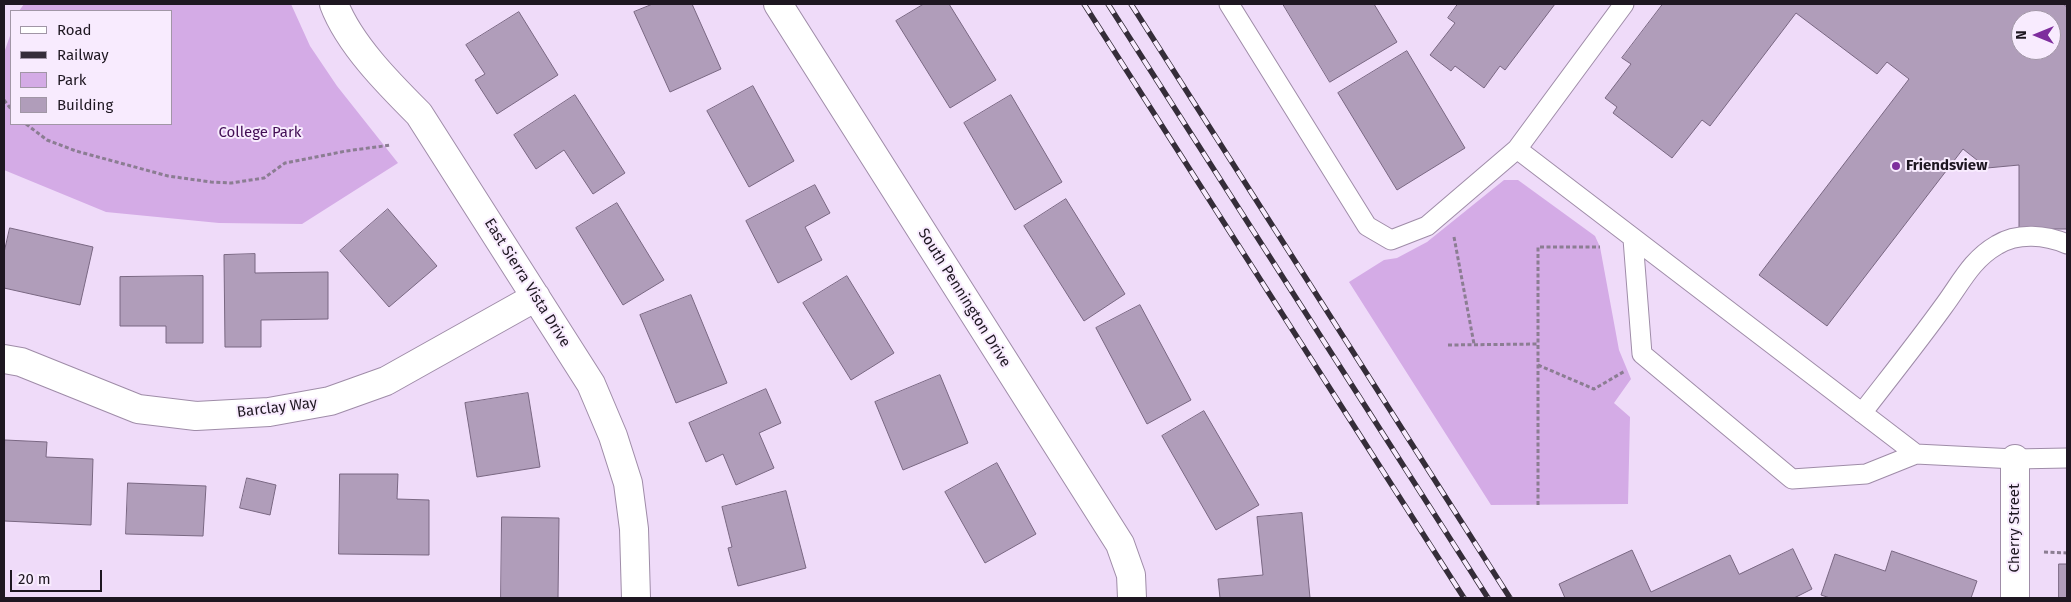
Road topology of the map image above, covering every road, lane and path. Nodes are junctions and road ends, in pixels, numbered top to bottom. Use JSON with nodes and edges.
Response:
{"nodes":[{"id":1,"x":334,"y":4,"type":"edge"},
{"id":2,"x":778,"y":4,"type":"edge"},
{"id":3,"x":1229,"y":4,"type":"edge"},
{"id":4,"x":1624,"y":4,"type":"edge"},
{"id":5,"x":27,"y":125,"type":"edge"},
{"id":6,"x":391,"y":146,"type":"dead end"},
{"id":7,"x":1516,"y":149,"type":"junction"},
{"id":8,"x":1454,"y":235,"type":"dead end"},
{"id":9,"x":1633,"y":239,"type":"junction"},
{"id":10,"x":2067,"y":244,"type":"edge"},
{"id":11,"x":1600,"y":247,"type":"dead end"},
{"id":12,"x":536,"y":298,"type":"junction"},
{"id":13,"x":1474,"y":344,"type":"junction"},
{"id":14,"x":1538,"y":344,"type":"junction"},
{"id":15,"x":1448,"y":345,"type":"dead end"},
{"id":16,"x":4,"y":359,"type":"edge"},
{"id":17,"x":1538,"y":365,"type":"junction"},
{"id":18,"x":1627,"y":369,"type":"dead end"},
{"id":19,"x":1862,"y":413,"type":"junction"},
{"id":20,"x":1916,"y":454,"type":"junction"},
{"id":21,"x":2015,"y":458,"type":"junction"},
{"id":22,"x":2067,"y":458,"type":"edge"},
{"id":23,"x":1538,"y":505,"type":"dead end"},
{"id":24,"x":2043,"y":552,"type":"dead end"},
{"id":25,"x":2067,"y":553,"type":"edge"},
{"id":26,"x":636,"y":598,"type":"edge"},
{"id":27,"x":1132,"y":598,"type":"edge"},
{"id":28,"x":2015,"y":598,"type":"edge"}],
"edges":[{"from":1,"to":12,"type":"street","name":"East Sierra Vista Drive"},
{"from":2,"to":27,"type":"street","name":"South Pennington Drive"},
{"from":3,"to":7,"type":"lane"},
{"from":4,"to":7,"type":"lane"},
{"from":5,"to":6,"type":"path"},
{"from":7,"to":9,"type":"lane"},
{"from":8,"to":13,"type":"path"},
{"from":9,"to":19,"type":"lane"},
{"from":9,"to":20,"type":"lane"},
{"from":10,"to":19,"type":"lane"},
{"from":11,"to":14,"type":"path"},
{"from":12,"to":16,"type":"street","name":"Barclay Way"},
{"from":12,"to":26,"type":"street","name":"East Sierra Vista Drive"},
{"from":13,"to":14,"type":"path"},
{"from":13,"to":15,"type":"path"},
{"from":14,"to":17,"type":"path"},
{"from":17,"to":18,"type":"path"},
{"from":17,"to":23,"type":"path"},
{"from":19,"to":20,"type":"lane"},
{"from":20,"to":21,"type":"lane"},
{"from":21,"to":22,"type":"lane"},
{"from":21,"to":28,"type":"street","name":"Cherry Street"},
{"from":24,"to":25,"type":"path"}]}
